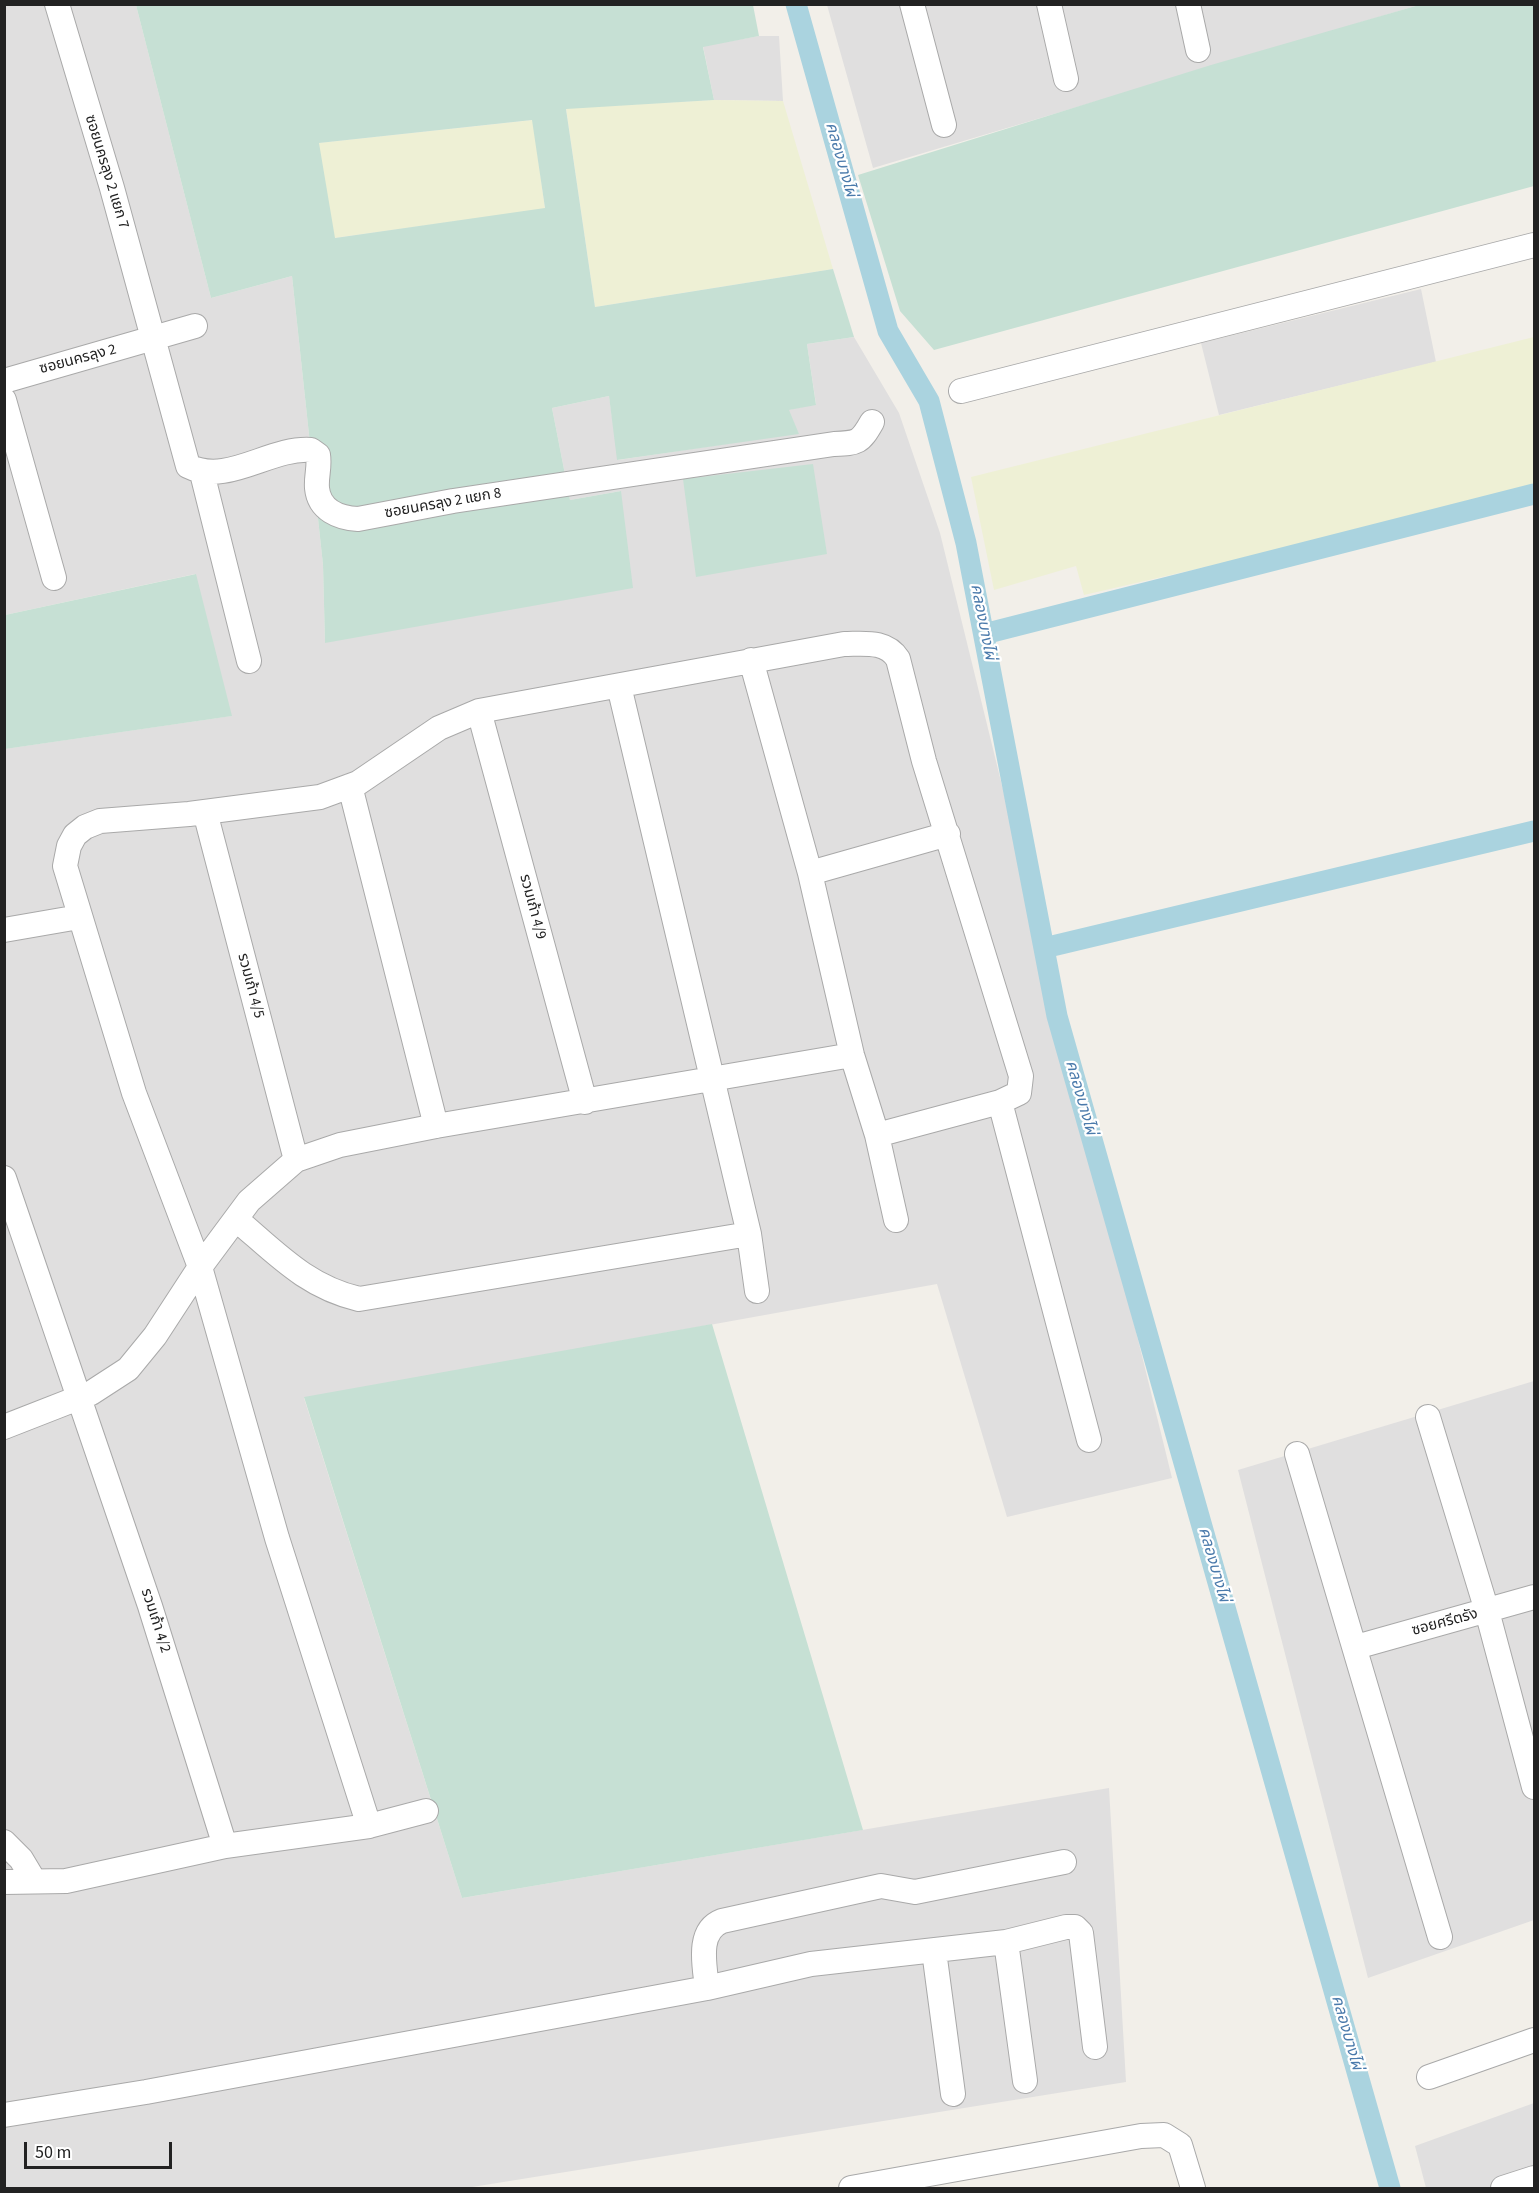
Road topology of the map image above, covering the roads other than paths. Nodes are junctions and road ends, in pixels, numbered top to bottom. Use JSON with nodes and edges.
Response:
{"nodes":[{"id":1,"x":57,"y":4,"type":"edge"},
{"id":2,"x":912,"y":4,"type":"edge"},
{"id":3,"x":1049,"y":4,"type":"edge"},
{"id":4,"x":1188,"y":4,"type":"edge"},
{"id":5,"x":1198,"y":50,"type":"dead end"},
{"id":6,"x":1066,"y":79,"type":"dead end"},
{"id":7,"x":944,"y":125,"type":"dead end"},
{"id":8,"x":1534,"y":245,"type":"edge"},
{"id":9,"x":195,"y":326,"type":"dead end"},
{"id":10,"x":152,"y":340,"type":"junction"},
{"id":11,"x":4,"y":381,"type":"edge"},
{"id":12,"x":961,"y":391,"type":"dead end"},
{"id":13,"x":4,"y":400,"type":"edge"},
{"id":14,"x":872,"y":422,"type":"dead end"},
{"id":15,"x":202,"y":473,"type":"junction"},
{"id":16,"x":54,"y":578,"type":"dead end"},
{"id":17,"x":751,"y":660,"type":"junction"},
{"id":18,"x":249,"y":661,"type":"dead end"},
{"id":19,"x":619,"y":686,"type":"junction"},
{"id":20,"x":479,"y":711,"type":"junction"},
{"id":21,"x":350,"y":786,"type":"junction"},
{"id":22,"x":205,"y":812,"type":"junction"},
{"id":23,"x":948,"y":834,"type":"junction"},
{"id":24,"x":810,"y":873,"type":"junction"},
{"id":25,"x":79,"y":917,"type":"junction"},
{"id":26,"x":4,"y":930,"type":"edge"},
{"id":27,"x":852,"y":1055,"type":"junction"},
{"id":28,"x":713,"y":1081,"type":"junction"},
{"id":29,"x":585,"y":1102,"type":"junction"},
{"id":30,"x":1000,"y":1102,"type":"junction"},
{"id":31,"x":436,"y":1126,"type":"junction"},
{"id":32,"x":877,"y":1135,"type":"junction"},
{"id":33,"x":296,"y":1160,"type":"junction"},
{"id":34,"x":4,"y":1178,"type":"edge"},
{"id":35,"x":237,"y":1220,"type":"junction"},
{"id":36,"x":896,"y":1220,"type":"dead end"},
{"id":37,"x":748,"y":1234,"type":"junction"},
{"id":38,"x":200,"y":1267,"type":"junction"},
{"id":39,"x":758,"y":1291,"type":"dead end"},
{"id":40,"x":79,"y":1398,"type":"junction"},
{"id":41,"x":1428,"y":1417,"type":"dead end"},
{"id":42,"x":4,"y":1427,"type":"edge"},
{"id":43,"x":1089,"y":1440,"type":"dead end"},
{"id":44,"x":1297,"y":1454,"type":"dead end"},
{"id":45,"x":1534,"y":1597,"type":"edge"},
{"id":46,"x":1487,"y":1611,"type":"junction"},
{"id":47,"x":1356,"y":1647,"type":"junction"},
{"id":48,"x":1534,"y":1787,"type":"edge"},
{"id":49,"x":426,"y":1811,"type":"dead end"},
{"id":50,"x":369,"y":1826,"type":"junction"},
{"id":51,"x":4,"y":1842,"type":"edge"},
{"id":52,"x":225,"y":1846,"type":"junction"},
{"id":53,"x":1064,"y":1862,"type":"dead end"},
{"id":54,"x":33,"y":1879,"type":"junction"},
{"id":55,"x":4,"y":1882,"type":"edge"},
{"id":56,"x":1440,"y":1937,"type":"dead end"},
{"id":57,"x":1006,"y":1941,"type":"junction"},
{"id":58,"x":934,"y":1951,"type":"junction"},
{"id":59,"x":707,"y":1988,"type":"junction"},
{"id":60,"x":1534,"y":2040,"type":"edge"},
{"id":61,"x":1095,"y":2047,"type":"dead end"},
{"id":62,"x":1429,"y":2077,"type":"dead end"},
{"id":63,"x":1025,"y":2081,"type":"dead end"},
{"id":64,"x":953,"y":2094,"type":"dead end"},
{"id":65,"x":4,"y":2115,"type":"edge"},
{"id":66,"x":1534,"y":2182,"type":"edge"},
{"id":67,"x":851,"y":2188,"type":"edge"},
{"id":68,"x":1193,"y":2188,"type":"edge"},
{"id":69,"x":1503,"y":2188,"type":"edge"}],
"edges":[{"from":1,"to":10,"type":"street","name":"ซอยนครลุง 2 แยก 7"},
{"from":2,"to":7,"type":"street"},
{"from":3,"to":6,"type":"street"},
{"from":4,"to":5,"type":"street"},
{"from":8,"to":12,"type":"street"},
{"from":9,"to":10,"type":"street","name":"ซอยนครลุง 2"},
{"from":10,"to":11,"type":"street","name":"ซอยนครลุง 2"},
{"from":10,"to":15,"type":"street"},
{"from":13,"to":16,"type":"street"},
{"from":14,"to":15,"type":"street","name":"ซอยนครลุง 2 แยก 8"},
{"from":15,"to":18,"type":"street"},
{"from":17,"to":19,"type":"street"},
{"from":17,"to":23,"type":"street"},
{"from":17,"to":24,"type":"street"},
{"from":19,"to":20,"type":"street"},
{"from":19,"to":28,"type":"street"},
{"from":20,"to":21,"type":"street"},
{"from":20,"to":29,"type":"street","name":"รวมเก้า 4/9"},
{"from":21,"to":22,"type":"street"},
{"from":21,"to":31,"type":"street"},
{"from":22,"to":25,"type":"street"},
{"from":22,"to":33,"type":"street","name":"รวมเก้า 4/5"},
{"from":23,"to":24,"type":"street"},
{"from":23,"to":30,"type":"street"},
{"from":24,"to":27,"type":"street"},
{"from":25,"to":26,"type":"street"},
{"from":25,"to":38,"type":"street"},
{"from":27,"to":28,"type":"street"},
{"from":27,"to":32,"type":"street"},
{"from":28,"to":29,"type":"street"},
{"from":28,"to":37,"type":"street"},
{"from":29,"to":31,"type":"street"},
{"from":30,"to":32,"type":"street"},
{"from":30,"to":43,"type":"street"},
{"from":31,"to":33,"type":"street"},
{"from":32,"to":36,"type":"street"},
{"from":33,"to":35,"type":"street"},
{"from":34,"to":40,"type":"street","name":"รวมเก้า 4/2"},
{"from":35,"to":37,"type":"street"},
{"from":35,"to":38,"type":"street"},
{"from":37,"to":39,"type":"street"},
{"from":38,"to":40,"type":"street"},
{"from":38,"to":50,"type":"street"},
{"from":40,"to":42,"type":"street"},
{"from":40,"to":52,"type":"street","name":"รวมเก้า 4/2"},
{"from":41,"to":46,"type":"street"},
{"from":44,"to":47,"type":"street"},
{"from":45,"to":46,"type":"street","name":"ซอยศรีตรัง"},
{"from":46,"to":47,"type":"street","name":"ซอยศรีตรัง"},
{"from":46,"to":48,"type":"street"},
{"from":47,"to":56,"type":"street"},
{"from":49,"to":50,"type":"street"},
{"from":50,"to":52,"type":"street"},
{"from":51,"to":54,"type":"street"},
{"from":52,"to":54,"type":"street"},
{"from":53,"to":59,"type":"street"},
{"from":54,"to":55,"type":"street"},
{"from":57,"to":58,"type":"street"},
{"from":57,"to":61,"type":"street"},
{"from":57,"to":63,"type":"street"},
{"from":58,"to":59,"type":"street"},
{"from":58,"to":64,"type":"street"},
{"from":59,"to":65,"type":"street"},
{"from":60,"to":62,"type":"street"},
{"from":66,"to":69,"type":"street"},
{"from":67,"to":68,"type":"street"}]}
